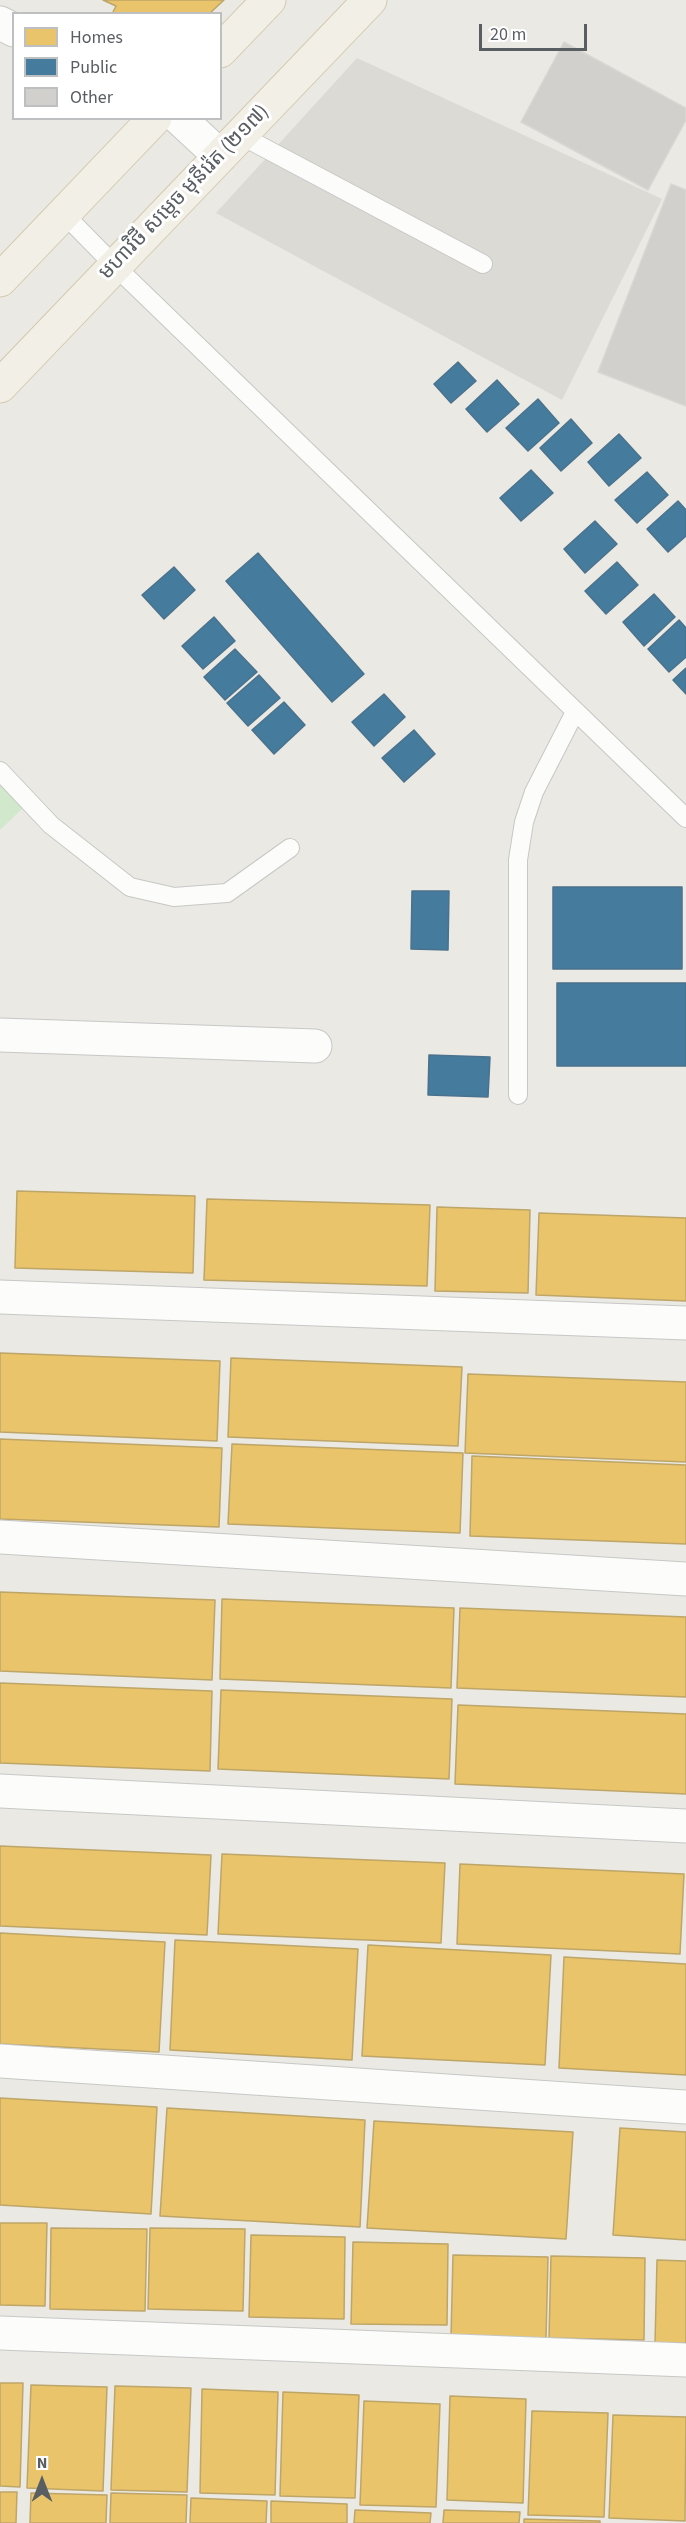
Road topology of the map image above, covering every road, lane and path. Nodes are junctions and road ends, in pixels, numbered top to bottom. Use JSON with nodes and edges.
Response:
{"nodes":[{"id":1,"x":269,"y":0,"type":"edge"},
{"id":2,"x":370,"y":0,"type":"edge"},
{"id":3,"x":222,"y":49,"type":"edge"},
{"id":4,"x":153,"y":120,"type":"edge"},
{"id":5,"x":183,"y":120,"type":"edge"},
{"id":6,"x":230,"y":145,"type":"junction"},
{"id":7,"x":64,"y":214,"type":"junction"},
{"id":8,"x":483,"y":264,"type":"dead end"},
{"id":9,"x":115,"y":266,"type":"junction"},
{"id":10,"x":0,"y":280,"type":"edge"},
{"id":11,"x":0,"y":386,"type":"edge"},
{"id":12,"x":575,"y":712,"type":"junction"},
{"id":13,"x":0,"y":771,"type":"edge"},
{"id":14,"x":686,"y":818,"type":"edge"},
{"id":15,"x":290,"y":848,"type":"dead end"},
{"id":16,"x":0,"y":1035,"type":"edge"},
{"id":17,"x":315,"y":1046,"type":"dead end"},
{"id":18,"x":518,"y":1095,"type":"dead end"},
{"id":19,"x":0,"y":1297,"type":"edge"},
{"id":20,"x":686,"y":1323,"type":"edge"},
{"id":21,"x":0,"y":1537,"type":"edge"},
{"id":22,"x":686,"y":1579,"type":"edge"},
{"id":23,"x":0,"y":1791,"type":"edge"},
{"id":24,"x":686,"y":1826,"type":"edge"},
{"id":25,"x":0,"y":2061,"type":"edge"},
{"id":26,"x":686,"y":2107,"type":"edge"},
{"id":27,"x":0,"y":2333,"type":"edge"},
{"id":28,"x":686,"y":2360,"type":"edge"}],
"edges":[{"from":1,"to":3,"type":"main road"},
{"from":2,"to":6,"type":"main road","name":"មហាវិថី សម្តេច មុនីរ៉េត (២១៧)"},
{"from":4,"to":7,"type":"main road"},
{"from":5,"to":6,"type":"street"},
{"from":6,"to":8,"type":"lane"},
{"from":6,"to":9,"type":"main road","name":"មហាវិថី សម្តេច មុនីរ៉េត (២១៧)"},
{"from":7,"to":9,"type":"lane"},
{"from":7,"to":10,"type":"main road"},
{"from":9,"to":11,"type":"main road","name":"មហាវិថី សម្តេច មុនីរ៉េត (២១៧)"},
{"from":9,"to":12,"type":"lane"},
{"from":12,"to":14,"type":"lane"},
{"from":12,"to":18,"type":"lane"},
{"from":13,"to":15,"type":"lane"},
{"from":16,"to":17,"type":"street"},
{"from":19,"to":20,"type":"street"},
{"from":21,"to":22,"type":"street"},
{"from":23,"to":24,"type":"street"},
{"from":25,"to":26,"type":"street"},
{"from":27,"to":28,"type":"street"}]}
